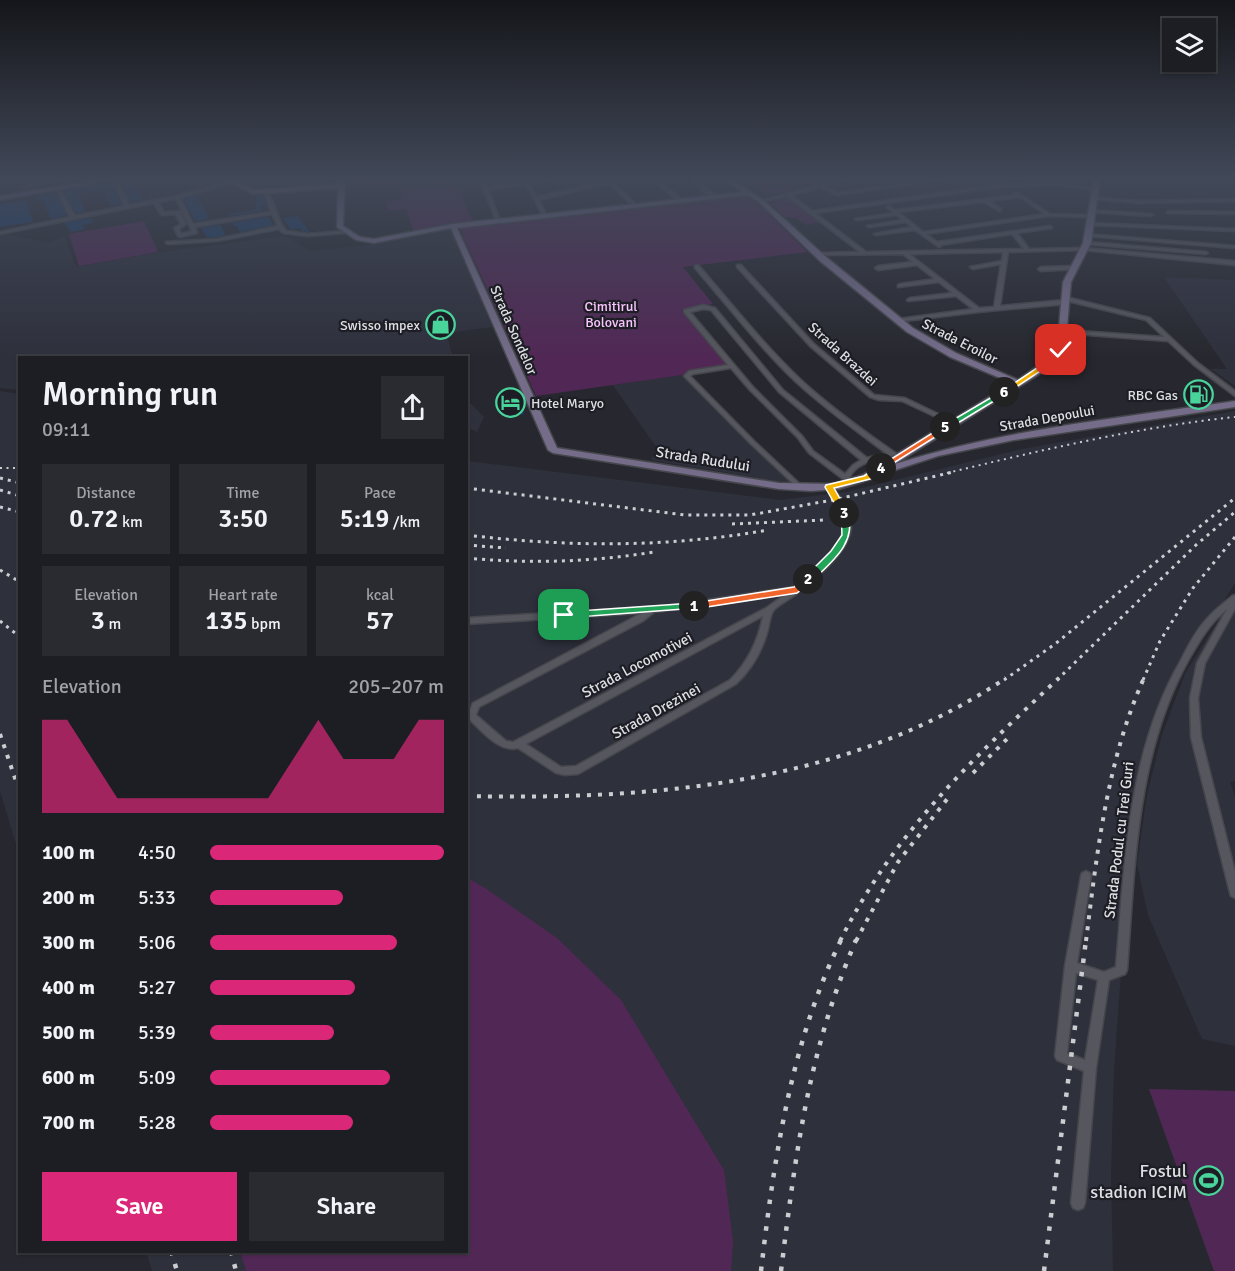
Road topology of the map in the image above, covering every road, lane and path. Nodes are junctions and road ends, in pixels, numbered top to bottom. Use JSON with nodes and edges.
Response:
{"nodes":[{"id":1,"x":225,"y":238,"type":"edge"},
{"id":2,"x":359,"y":238,"type":"edge"},
{"id":3,"x":388,"y":238,"type":"edge"},
{"id":4,"x":459,"y":238,"type":"edge"},
{"id":5,"x":801,"y":238,"type":"edge"},
{"id":6,"x":846,"y":238,"type":"edge"},
{"id":7,"x":929,"y":238,"type":"edge"},
{"id":8,"x":976,"y":238,"type":"edge"},
{"id":9,"x":1018,"y":238,"type":"edge"},
{"id":10,"x":1087,"y":238,"type":"edge"},
{"id":11,"x":1087,"y":242,"type":"junction"},
{"id":12,"x":168,"y":243,"type":"dead end"},
{"id":13,"x":936,"y":244,"type":"junction"},
{"id":14,"x":1235,"y":247,"type":"edge"},
{"id":15,"x":1006,"y":251,"type":"junction"},
{"id":16,"x":1028,"y":251,"type":"junction"},
{"id":17,"x":947,"y":252,"type":"junction"},
{"id":18,"x":905,"y":253,"type":"junction"},
{"id":19,"x":1206,"y":253,"type":"dead end"},
{"id":20,"x":818,"y":254,"type":"junction"},
{"id":21,"x":866,"y":254,"type":"junction"},
{"id":22,"x":1004,"y":262,"type":"junction"},
{"id":23,"x":918,"y":263,"type":"junction"},
{"id":24,"x":1235,"y":263,"type":"edge"},
{"id":25,"x":739,"y":266,"type":"dead end"},
{"id":26,"x":697,"y":267,"type":"dead end"},
{"id":27,"x":973,"y":267,"type":"dead end"},
{"id":28,"x":878,"y":268,"type":"dead end"},
{"id":29,"x":1073,"y":268,"type":"junction"},
{"id":30,"x":1041,"y":269,"type":"dead end"},
{"id":31,"x":941,"y":280,"type":"junction"},
{"id":32,"x":900,"y":286,"type":"dead end"},
{"id":33,"x":958,"y":294,"type":"junction"},
{"id":34,"x":910,"y":300,"type":"dead end"},
{"id":35,"x":1066,"y":300,"type":"junction"},
{"id":36,"x":997,"y":308,"type":"junction"},
{"id":37,"x":978,"y":310,"type":"junction"},
{"id":38,"x":898,"y":321,"type":"junction"},
{"id":39,"x":1064,"y":332,"type":"junction"},
{"id":40,"x":1170,"y":339,"type":"junction"},
{"id":41,"x":732,"y":366,"type":"junction"},
{"id":42,"x":1018,"y":383,"type":"junction"},
{"id":43,"x":1235,"y":394,"type":"edge"},
{"id":44,"x":1235,"y":404,"type":"edge"},
{"id":45,"x":953,"y":423,"type":"junction"},
{"id":46,"x":923,"y":442,"type":"junction"},
{"id":47,"x":554,"y":450,"type":"joint"},
{"id":48,"x":892,"y":454,"type":"junction"},
{"id":49,"x":903,"y":454,"type":"junction"},
{"id":50,"x":936,"y":454,"type":"junction"},
{"id":51,"x":866,"y":460,"type":"junction"},
{"id":52,"x":867,"y":477,"type":"junction"},
{"id":53,"x":847,"y":480,"type":"junction"},
{"id":54,"x":829,"y":487,"type":"junction"},
{"id":55,"x":801,"y":488,"type":"junction"},
{"id":56,"x":797,"y":590,"type":"junction"},
{"id":57,"x":1235,"y":600,"type":"edge"},
{"id":58,"x":652,"y":610,"type":"junction"},
{"id":59,"x":769,"y":610,"type":"junction"},
{"id":60,"x":468,"y":621,"type":"edge"},
{"id":61,"x":519,"y":744,"type":"junction"},
{"id":62,"x":1086,"y":876,"type":"dead end"},
{"id":63,"x":1235,"y":893,"type":"edge"},
{"id":64,"x":1071,"y":966,"type":"junction"},
{"id":65,"x":1105,"y":976,"type":"junction"},
{"id":66,"x":1090,"y":1068,"type":"junction"},
{"id":67,"x":1078,"y":1203,"type":"dead end"}],
"edges":[{"from":1,"to":12,"type":"street"},
{"from":2,"to":3,"type":"street"},
{"from":4,"to":47,"type":"street","name":"Strada Sondelor"},
{"from":5,"to":20,"type":"street","name":"Strada Eroilor"},
{"from":6,"to":21,"type":"street"},
{"from":7,"to":13,"type":"street"},
{"from":8,"to":13,"type":"street"},
{"from":9,"to":16,"type":"street"},
{"from":10,"to":11,"type":"street","name":"Strada Rudului"},
{"from":11,"to":14,"type":"street"},
{"from":11,"to":16,"type":"street"},
{"from":11,"to":19,"type":"street"},
{"from":11,"to":24,"type":"street"},
{"from":11,"to":29,"type":"street","name":"Strada Rudului"},
{"from":13,"to":17,"type":"street"},
{"from":15,"to":16,"type":"street"},
{"from":15,"to":17,"type":"street"},
{"from":15,"to":22,"type":"street"},
{"from":17,"to":18,"type":"street"},
{"from":18,"to":21,"type":"street"},
{"from":18,"to":23,"type":"street"},
{"from":20,"to":21,"type":"street"},
{"from":20,"to":38,"type":"street","name":"Strada Eroilor"},
{"from":22,"to":27,"type":"street"},
{"from":22,"to":36,"type":"street"},
{"from":23,"to":28,"type":"street"},
{"from":23,"to":31,"type":"street"},
{"from":25,"to":45,"type":"street","name":"Strada Brazdei"},
{"from":26,"to":48,"type":"street"},
{"from":29,"to":30,"type":"street"},
{"from":29,"to":35,"type":"street","name":"Strada Rudului"},
{"from":31,"to":32,"type":"street"},
{"from":31,"to":33,"type":"street"},
{"from":33,"to":34,"type":"street"},
{"from":33,"to":37,"type":"street"},
{"from":35,"to":36,"type":"street"},
{"from":35,"to":39,"type":"street","name":"Strada Rudului"},
{"from":35,"to":40,"type":"street"},
{"from":36,"to":37,"type":"street"},
{"from":37,"to":38,"type":"street"},
{"from":38,"to":42,"type":"street","name":"Strada Eroilor"},
{"from":39,"to":40,"type":"street"},
{"from":39,"to":42,"type":"street","name":"Strada Rudului"},
{"from":40,"to":43,"type":"street"},
{"from":41,"to":51,"type":"street"},
{"from":41,"to":53,"type":"street"},
{"from":41,"to":55,"type":"street"},
{"from":42,"to":45,"type":"street","name":"Strada Rudului"},
{"from":44,"to":50,"type":"street","name":"Strada Depoului"},
{"from":45,"to":46,"type":"street","name":"Strada Rudului"},
{"from":46,"to":49,"type":"street","name":"Strada Rudului"},
{"from":46,"to":50,"type":"street"},
{"from":47,"to":55,"type":"street","name":"Strada Rudului"},
{"from":48,"to":49,"type":"street","name":"Strada Rudului"},
{"from":48,"to":51,"type":"street","name":"Strada Rudului"},
{"from":49,"to":52,"type":"street","name":"Strada Rudului"},
{"from":50,"to":52,"type":"street","name":"Strada Depoului"},
{"from":51,"to":53,"type":"street","name":"Strada Rudului"},
{"from":52,"to":53,"type":"street","name":"Strada Rudului"},
{"from":53,"to":54,"type":"street","name":"Strada Rudului"},
{"from":54,"to":55,"type":"street","name":"Strada Rudului"},
{"from":54,"to":56,"type":"street","name":"Strada Locomotivei"},
{"from":56,"to":58,"type":"street"},
{"from":56,"to":59,"type":"street","name":"Strada Locomotivei"},
{"from":57,"to":63,"type":"street","name":"Strada Podul cu Trei Guri"},
{"from":57,"to":65,"type":"street","name":"Strada Podul cu Trei Guri"},
{"from":58,"to":60,"type":"street"},
{"from":58,"to":61,"type":"street","name":"Strada Drezinei"},
{"from":59,"to":61,"type":"street","name":"Strada Locomotivei"},
{"from":59,"to":61,"type":"street","name":"Strada Drezinei"},
{"from":62,"to":64,"type":"street"},
{"from":64,"to":65,"type":"street"},
{"from":64,"to":66,"type":"street"},
{"from":65,"to":66,"type":"street"},
{"from":66,"to":67,"type":"street"}]}
